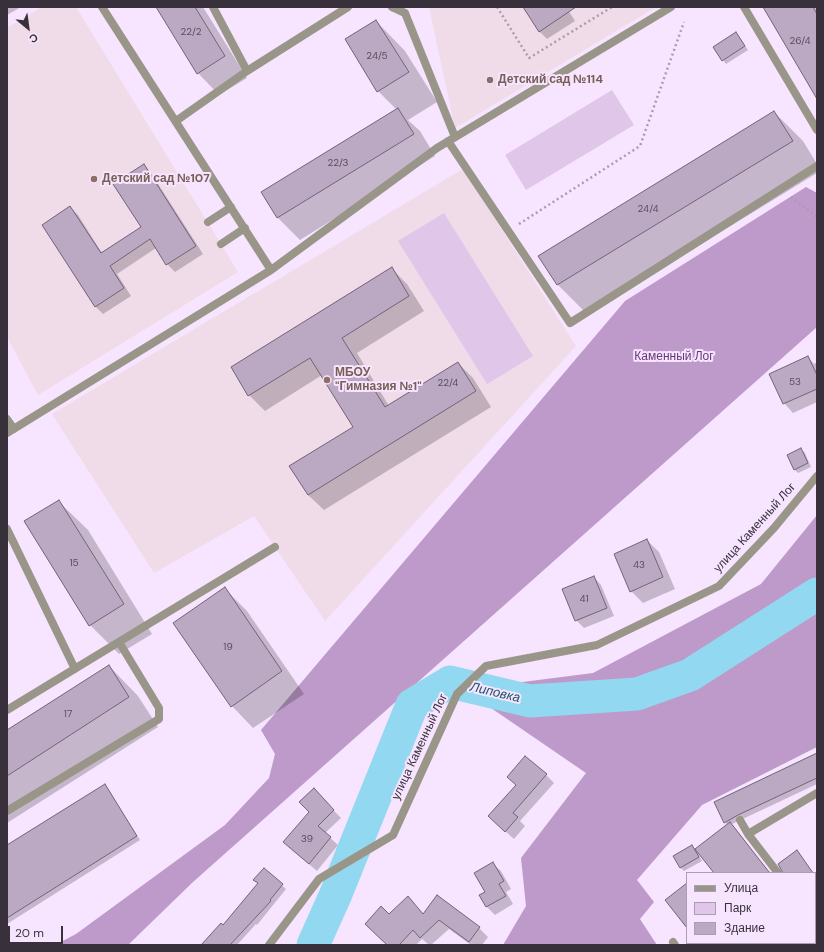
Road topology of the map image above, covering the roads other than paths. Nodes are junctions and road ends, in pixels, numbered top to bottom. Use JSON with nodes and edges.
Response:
{"nodes":[{"id":1,"x":102,"y":7,"type":"edge"},
{"id":2,"x":214,"y":7,"type":"edge"},
{"id":3,"x":348,"y":7,"type":"edge"},
{"id":4,"x":392,"y":7,"type":"edge"},
{"id":5,"x":671,"y":7,"type":"edge"},
{"id":6,"x":744,"y":7,"type":"edge"},
{"id":7,"x":335,"y":11,"type":"edge"},
{"id":8,"x":247,"y":71,"type":"junction"},
{"id":9,"x":176,"y":121,"type":"junction"},
{"id":10,"x":817,"y":130,"type":"edge"},
{"id":11,"x":451,"y":139,"type":"junction"},
{"id":12,"x":817,"y":166,"type":"edge"},
{"id":13,"x":231,"y":207,"type":"junction"},
{"id":14,"x":208,"y":222,"type":"dead end"},
{"id":15,"x":245,"y":228,"type":"junction"},
{"id":16,"x":221,"y":244,"type":"dead end"},
{"id":17,"x":271,"y":270,"type":"junction"},
{"id":18,"x":7,"y":419,"type":"edge"},
{"id":19,"x":10,"y":431,"type":"edge"},
{"id":20,"x":817,"y":476,"type":"edge"},
{"id":21,"x":7,"y":529,"type":"edge"},
{"id":22,"x":275,"y":547,"type":"dead end"},
{"id":23,"x":119,"y":642,"type":"junction"},
{"id":24,"x":75,"y":669,"type":"junction"},
{"id":25,"x":7,"y":710,"type":"edge"},
{"id":26,"x":817,"y":793,"type":"edge"},
{"id":27,"x":7,"y":811,"type":"edge"},
{"id":28,"x":740,"y":820,"type":"dead end"},
{"id":29,"x":748,"y":834,"type":"junction"},
{"id":30,"x":777,"y":872,"type":"edge"},
{"id":31,"x":269,"y":945,"type":"edge"}],
"edges":[{"from":1,"to":9,"type":"street"},
{"from":2,"to":8,"type":"street"},
{"from":3,"to":7,"type":"street"},
{"from":4,"to":11,"type":"street"},
{"from":5,"to":11,"type":"street"},
{"from":6,"to":10,"type":"street"},
{"from":7,"to":8,"type":"street"},
{"from":8,"to":9,"type":"street"},
{"from":9,"to":13,"type":"street"},
{"from":11,"to":12,"type":"street"},
{"from":11,"to":17,"type":"street"},
{"from":13,"to":14,"type":"street"},
{"from":13,"to":15,"type":"street"},
{"from":15,"to":16,"type":"street"},
{"from":15,"to":17,"type":"street"},
{"from":17,"to":19,"type":"street"},
{"from":18,"to":19,"type":"street"},
{"from":20,"to":31,"type":"street","name":"улица Каменный Лог"},
{"from":21,"to":24,"type":"street"},
{"from":22,"to":23,"type":"street"},
{"from":23,"to":24,"type":"street"},
{"from":23,"to":27,"type":"street"},
{"from":24,"to":25,"type":"street"},
{"from":26,"to":29,"type":"street"},
{"from":28,"to":29,"type":"street"},
{"from":29,"to":30,"type":"street"}]}
